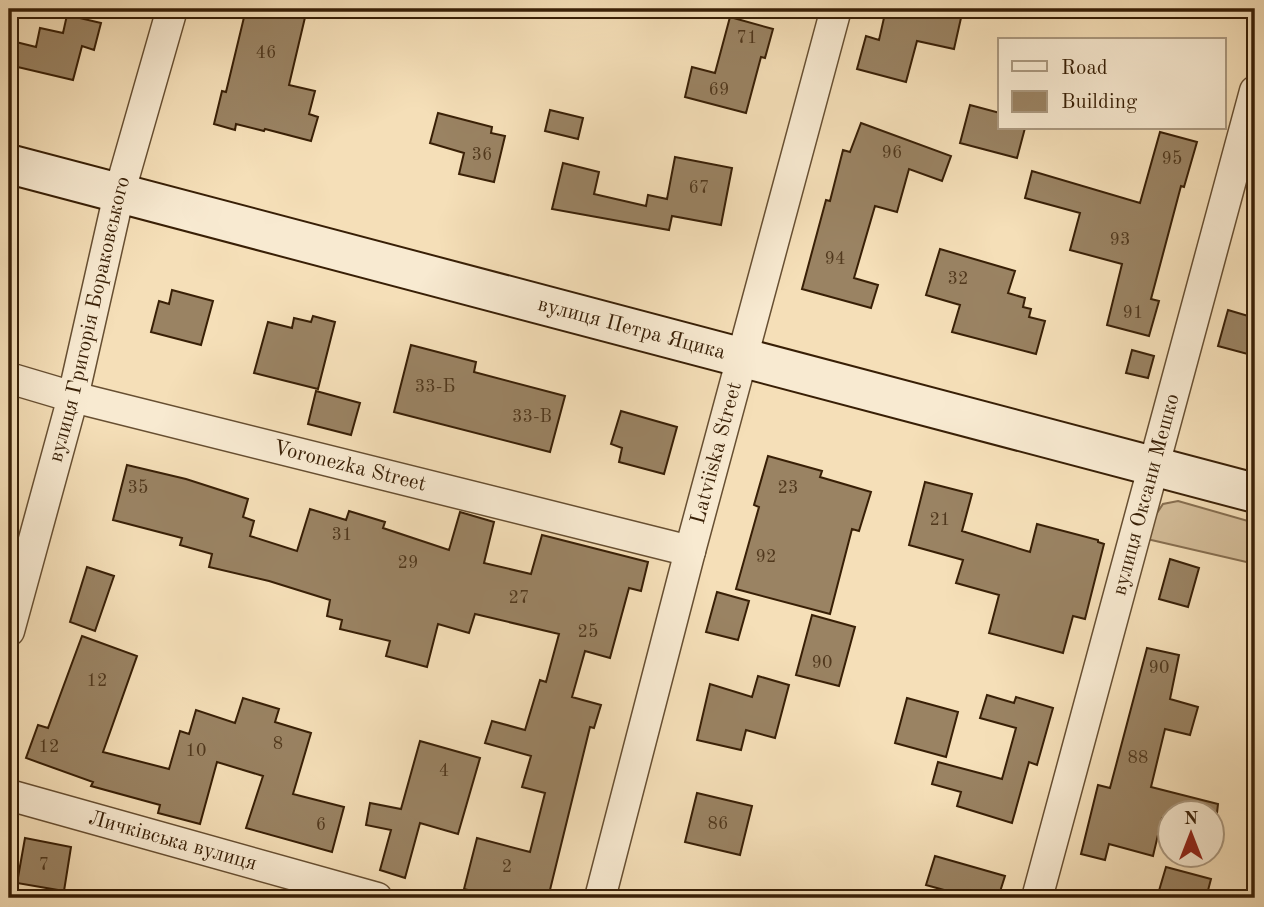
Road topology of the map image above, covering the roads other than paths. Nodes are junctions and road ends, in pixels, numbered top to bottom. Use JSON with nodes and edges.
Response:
{"nodes":[{"id":1,"x":172,"y":9,"type":"edge"},
{"id":2,"x":836,"y":9,"type":"edge"},
{"id":3,"x":1255,"y":91,"type":"edge"},
{"id":4,"x":9,"y":164,"type":"edge"},
{"id":5,"x":119,"y":194,"type":"junction"},
{"id":6,"x":743,"y":358,"type":"junction"},
{"id":7,"x":9,"y":378,"type":"edge"},
{"id":8,"x":73,"y":397,"type":"junction"},
{"id":9,"x":1152,"y":464,"type":"junction"},
{"id":10,"x":1255,"y":493,"type":"edge"},
{"id":11,"x":690,"y":551,"type":"junction"},
{"id":12,"x":9,"y":631,"type":"edge"},
{"id":13,"x":9,"y":795,"type":"edge"},
{"id":14,"x":377,"y":898,"type":"edge"},
{"id":15,"x":600,"y":898,"type":"edge"},
{"id":16,"x":1037,"y":898,"type":"edge"}],
"edges":[{"from":1,"to":5,"type":"street","name":"вулиця Григорія Бораковського"},
{"from":2,"to":6,"type":"street","name":"Latviiska Street"},
{"from":3,"to":9,"type":"street","name":"вулиця Оксани Мешко"},
{"from":4,"to":5,"type":"street","name":"вулиця Петра Яцика"},
{"from":5,"to":6,"type":"street","name":"вулиця Петра Яцика"},
{"from":5,"to":8,"type":"street","name":"вулиця Григорія Бораковського"},
{"from":6,"to":9,"type":"street","name":"вулиця Петра Яцика"},
{"from":6,"to":11,"type":"street","name":"Latviiska Street"},
{"from":7,"to":8,"type":"street","name":"Voronezka Street"},
{"from":8,"to":11,"type":"street","name":"Voronezka Street"},
{"from":8,"to":12,"type":"street","name":"вулиця Григорія Бораковського"},
{"from":9,"to":10,"type":"street","name":"вулиця Петра Яцика"},
{"from":9,"to":16,"type":"street","name":"вулиця Оксани Мешко"},
{"from":11,"to":15,"type":"street","name":"Latviiska Street"},
{"from":13,"to":14,"type":"street","name":"Личківська вулиця"}]}
